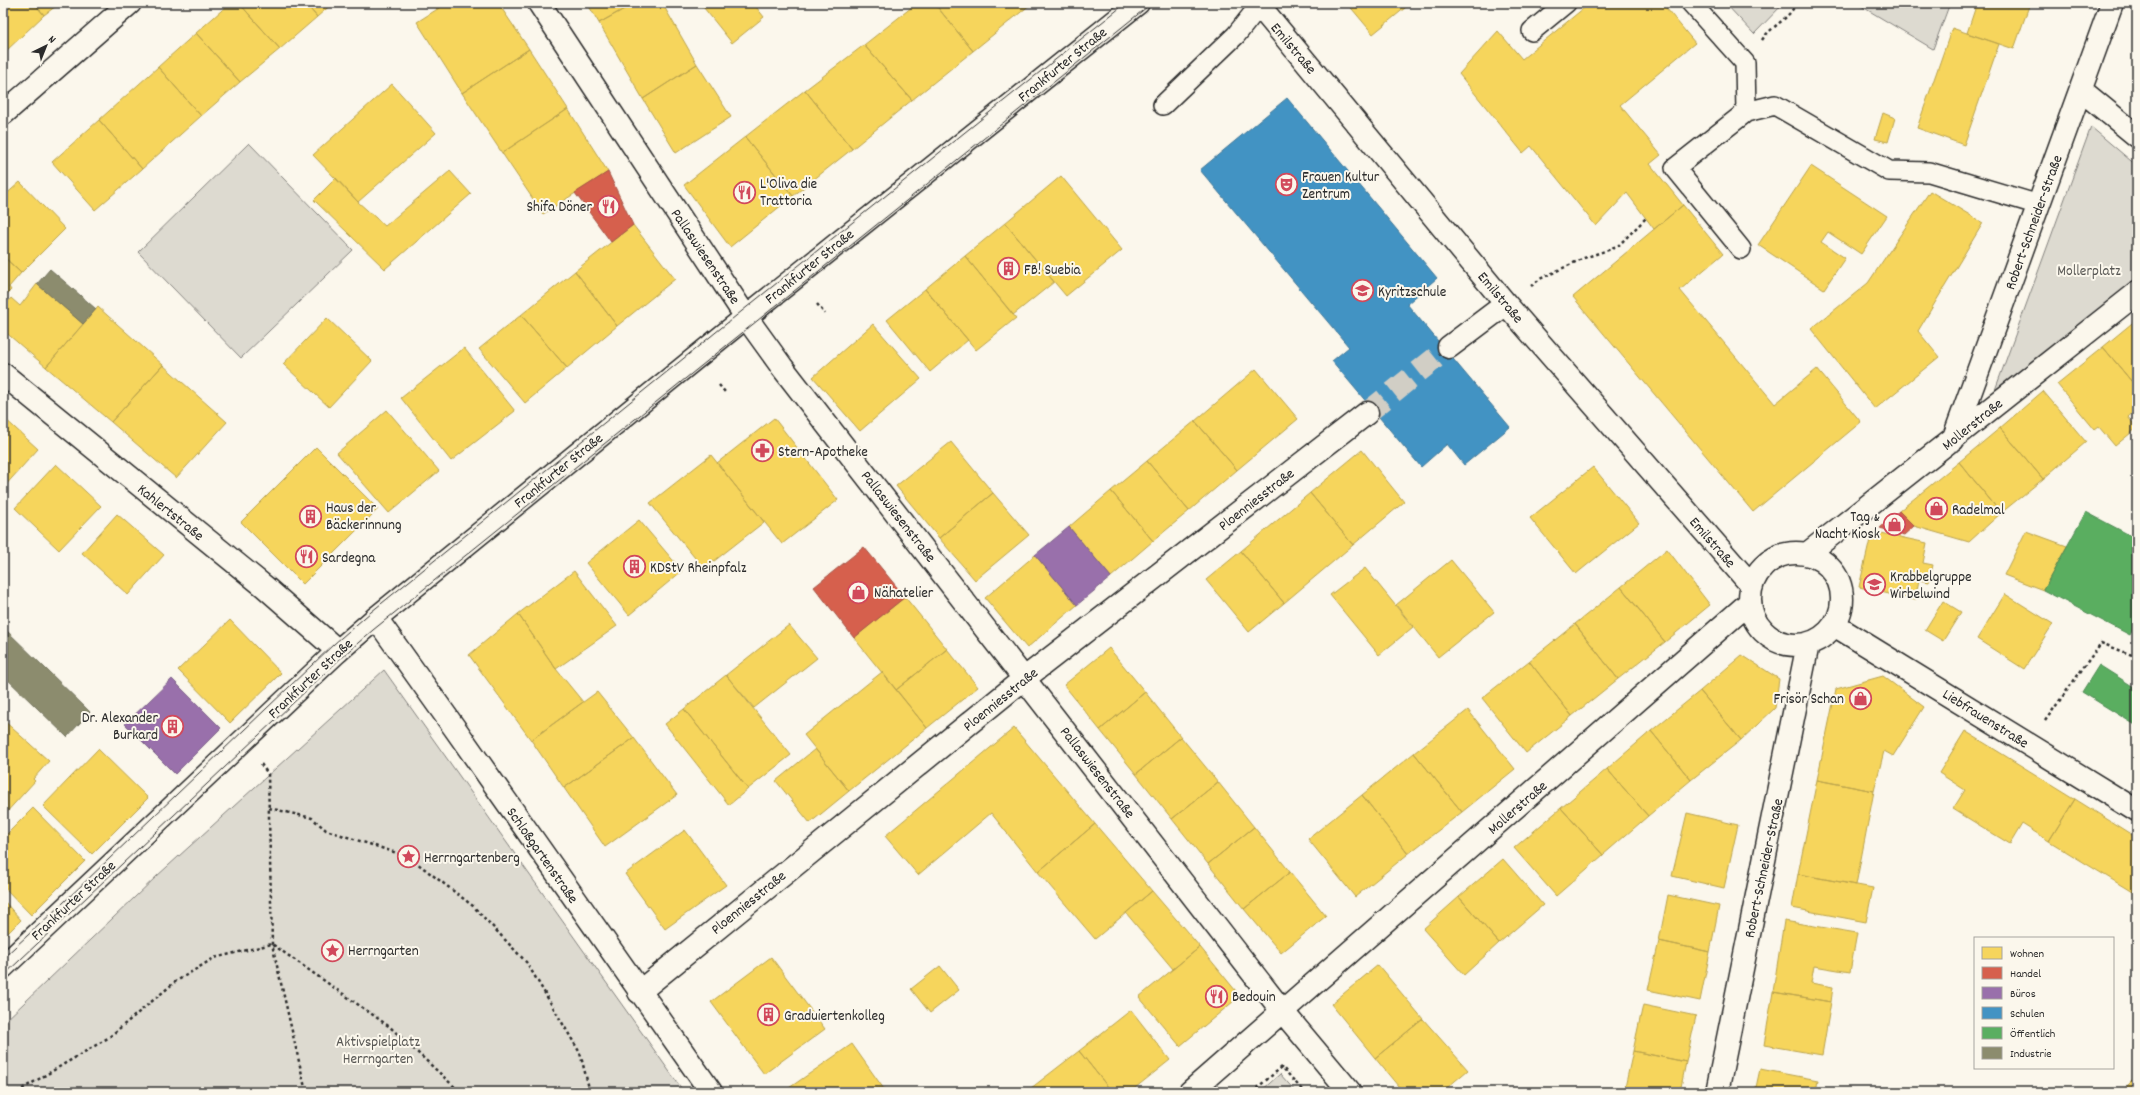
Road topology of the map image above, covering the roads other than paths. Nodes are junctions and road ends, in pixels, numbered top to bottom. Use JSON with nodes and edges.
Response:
{"nodes":[{"id":1,"x":130,"y":3,"type":"edge"},
{"id":2,"x":539,"y":3,"type":"edge"},
{"id":3,"x":1138,"y":3,"type":"edge"},
{"id":4,"x":1566,"y":3,"type":"edge"},
{"id":5,"x":1691,"y":3,"type":"edge"},
{"id":6,"x":2112,"y":3,"type":"edge"},
{"id":7,"x":1258,"y":5,"type":"edge"},
{"id":8,"x":1532,"y":32,"type":"dead end"},
{"id":9,"x":2081,"y":90,"type":"junction"},
{"id":10,"x":1163,"y":106,"type":"dead end"},
{"id":11,"x":1746,"y":112,"type":"junction"},
{"id":12,"x":3,"y":114,"type":"edge"},
{"id":13,"x":2137,"y":136,"type":"edge"},
{"id":14,"x":2039,"y":205,"type":"junction"},
{"id":15,"x":1741,"y":249,"type":"dead end"},
{"id":16,"x":2137,"y":293,"type":"edge"},
{"id":17,"x":1506,"y":304,"type":"junction"},
{"id":18,"x":746,"y":317,"type":"junction"},
{"id":19,"x":1449,"y":347,"type":"tunnel mouth"},
{"id":20,"x":3,"y":374,"type":"edge"},
{"id":21,"x":1367,"y":413,"type":"tunnel mouth"},
{"id":22,"x":1953,"y":440,"type":"junction"},
{"id":23,"x":1807,"y":554,"type":"junction"},
{"id":24,"x":1751,"y":594,"type":"junction"},
{"id":25,"x":376,"y":618,"type":"junction"},
{"id":26,"x":1834,"y":625,"type":"junction"},
{"id":27,"x":1808,"y":644,"type":"junction"},
{"id":28,"x":338,"y":650,"type":"junction"},
{"id":29,"x":1025,"y":678,"type":"junction"},
{"id":30,"x":2137,"y":811,"type":"edge"},
{"id":31,"x":3,"y":966,"type":"edge"},
{"id":32,"x":639,"y":992,"type":"junction"},
{"id":33,"x":1284,"y":1012,"type":"junction"},
{"id":34,"x":711,"y":1092,"type":"edge"},
{"id":35,"x":1190,"y":1092,"type":"edge"},
{"id":36,"x":1350,"y":1092,"type":"edge"},
{"id":37,"x":1717,"y":1092,"type":"edge"}],
"edges":[{"from":1,"to":12,"type":"street"},
{"from":2,"to":18,"type":"street","name":"Pallaswiesenstraße"},
{"from":3,"to":18,"type":"street","name":"Frankfurter Straße"},
{"from":4,"to":8,"type":"lane"},
{"from":5,"to":11,"type":"lane"},
{"from":6,"to":9,"type":"street","name":"Robert-Schneider-Straße"},
{"from":7,"to":10,"type":"lane"},
{"from":7,"to":17,"type":"street","name":"Emilstraße"},
{"from":9,"to":13,"type":"street"},
{"from":9,"to":14,"type":"street","name":"Robert-Schneider-Straße"},
{"from":11,"to":14,"type":"lane"},
{"from":11,"to":15,"type":"lane"},
{"from":14,"to":22,"type":"street","name":"Robert-Schneider-Straße"},
{"from":16,"to":22,"type":"street","name":"Mollerstraße"},
{"from":17,"to":19,"type":"street"},
{"from":17,"to":24,"type":"street","name":"Emilstraße"},
{"from":18,"to":25,"type":"street","name":"Frankfurter Straße"},
{"from":18,"to":29,"type":"street","name":"Pallaswiesenstraße"},
{"from":20,"to":28,"type":"street","name":"Kahlertstraße"},
{"from":21,"to":29,"type":"street","name":"Ploenniesstraße"},
{"from":22,"to":23,"type":"street","name":"Mollerstraße"},
{"from":23,"to":24,"type":"street"},
{"from":23,"to":26,"type":"street"},
{"from":24,"to":27,"type":"street"},
{"from":24,"to":33,"type":"street","name":"Mollerstraße"},
{"from":25,"to":28,"type":"street","name":"Frankfurter Straße"},
{"from":25,"to":32,"type":"street","name":"Schloßgartenstraße"},
{"from":26,"to":27,"type":"street"},
{"from":26,"to":30,"type":"street","name":"Liebfrauenstraße"},
{"from":27,"to":37,"type":"street","name":"Robert-Schneider-Straße"},
{"from":28,"to":31,"type":"street","name":"Frankfurter Straße"},
{"from":29,"to":32,"type":"street","name":"Ploenniesstraße"},
{"from":29,"to":33,"type":"street","name":"Pallaswiesenstraße"},
{"from":32,"to":34,"type":"street","name":"Schloßgartenstraße"},
{"from":33,"to":35,"type":"street","name":"Mollerstraße"},
{"from":33,"to":36,"type":"street","name":"Pallaswiesenstraße"}]}
